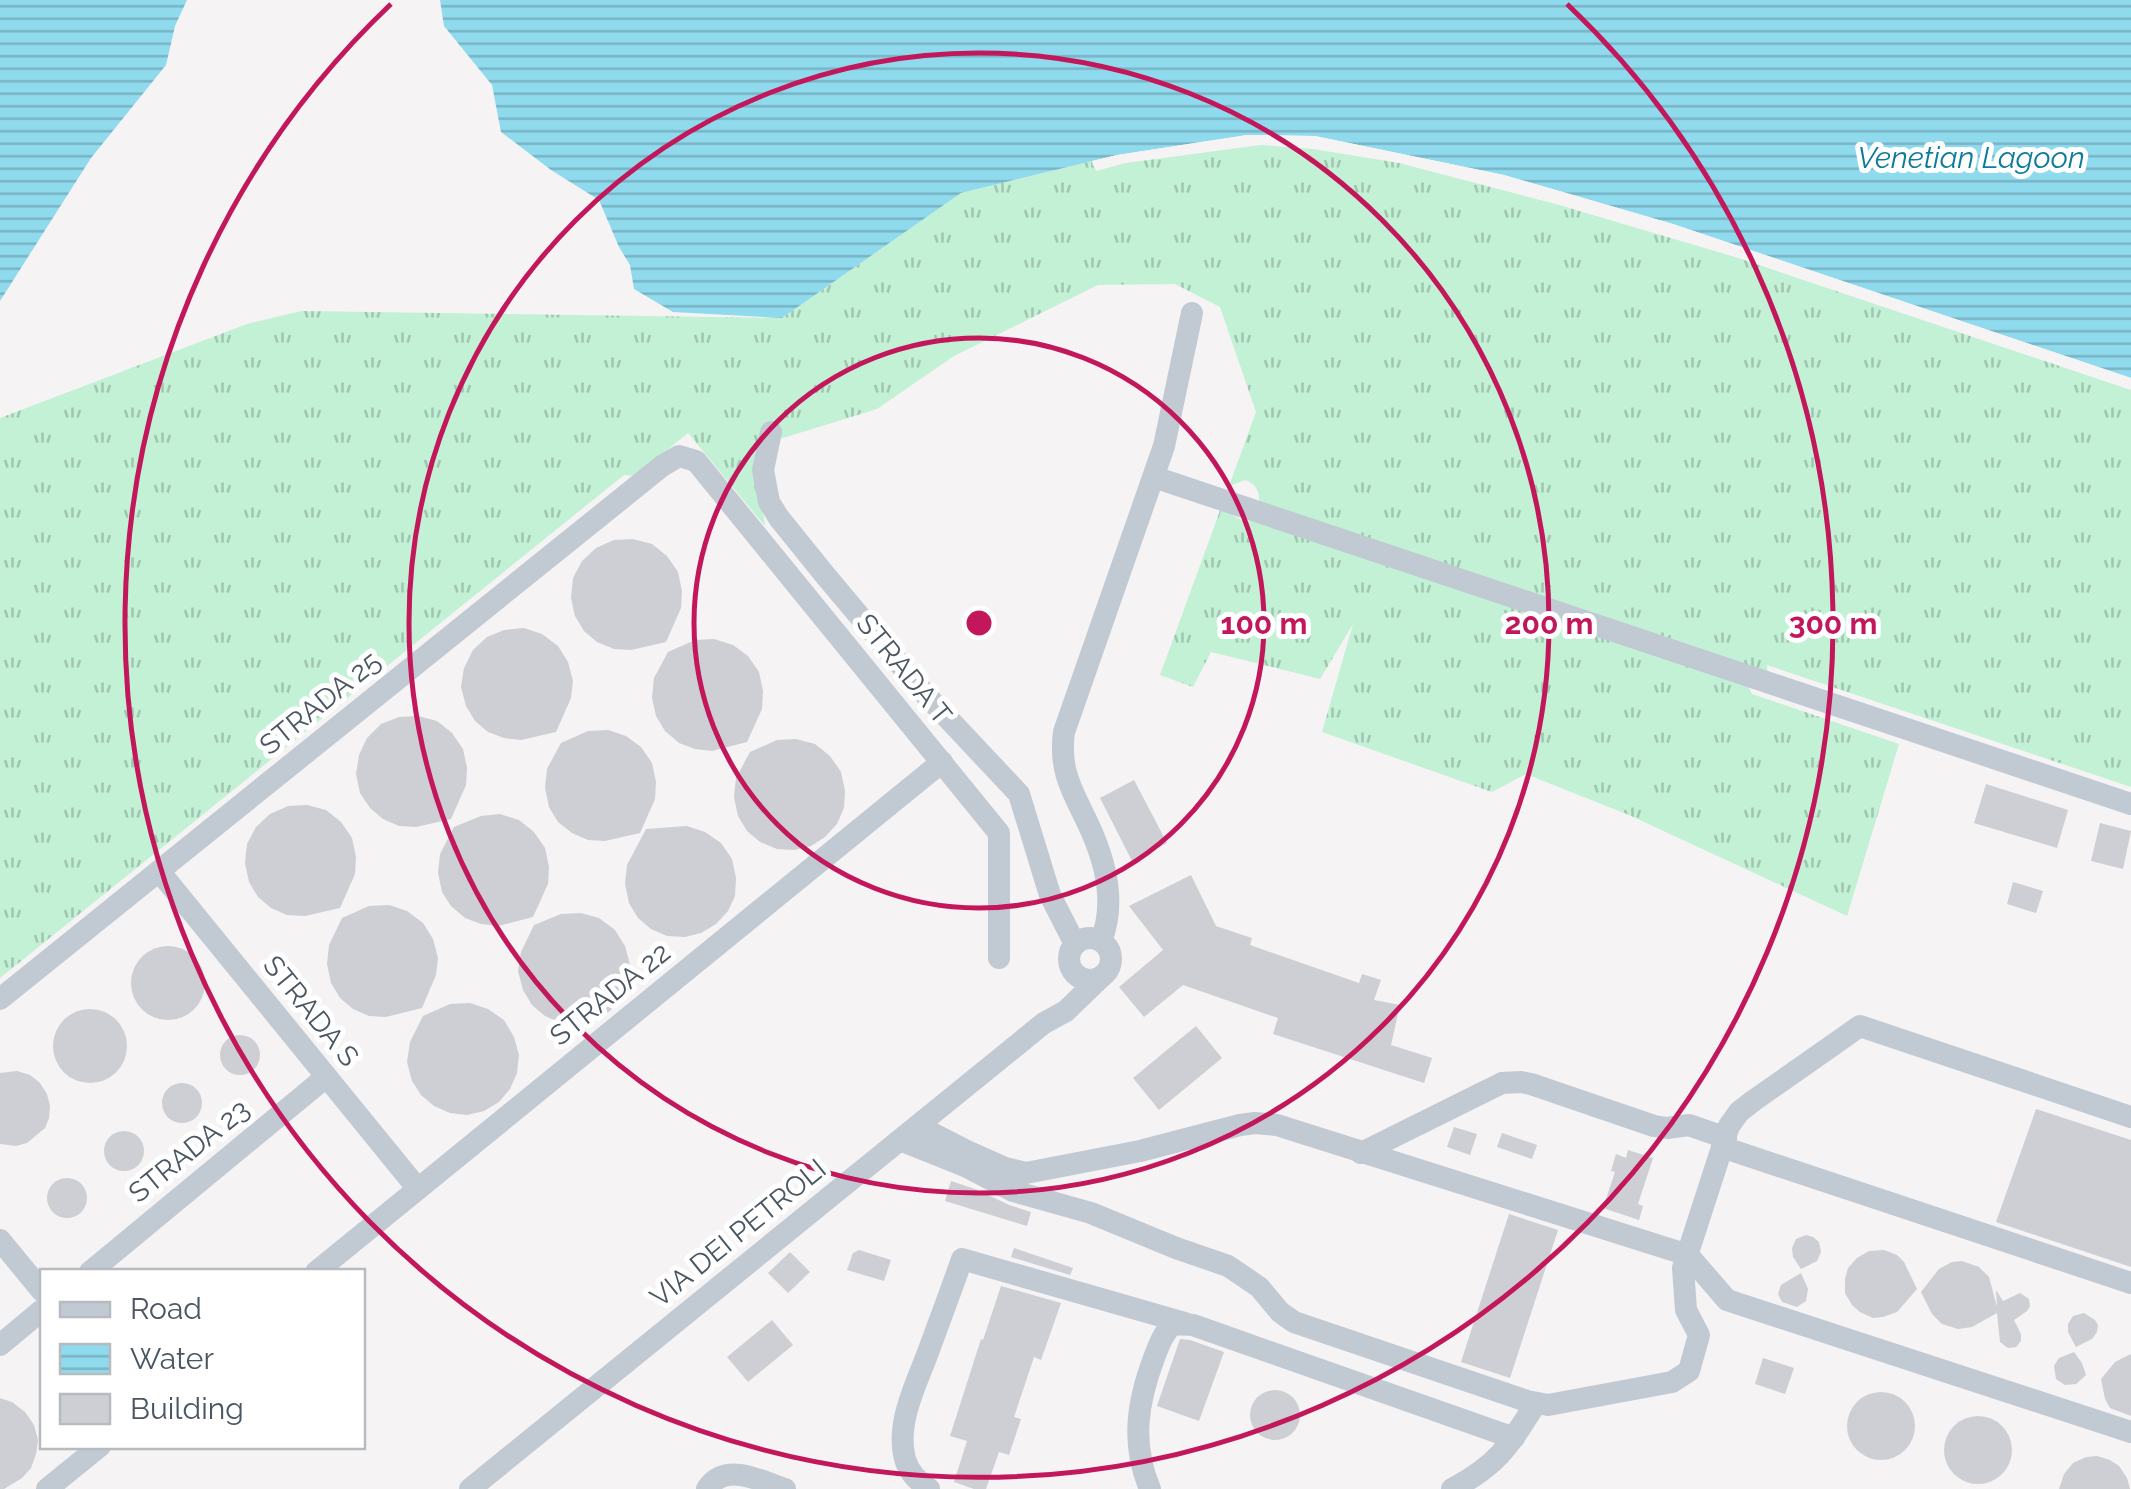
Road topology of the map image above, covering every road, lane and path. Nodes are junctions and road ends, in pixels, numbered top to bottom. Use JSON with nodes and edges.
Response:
{"nodes":[{"id":1,"x":1192,"y":313,"type":"dead end"},
{"id":2,"x":771,"y":432,"type":"dead end"},
{"id":3,"x":679,"y":456,"type":"joint"},
{"id":4,"x":1154,"y":477,"type":"junction"},
{"id":5,"x":942,"y":762,"type":"junction"},
{"id":6,"x":2131,"y":804,"type":"edge"},
{"id":7,"x":158,"y":871,"type":"junction"},
{"id":8,"x":1102,"y":941,"type":"junction"},
{"id":9,"x":1072,"y":954,"type":"junction"},
{"id":10,"x":998,"y":958,"type":"dead end"},
{"id":11,"x":1100,"y":977,"type":"junction"},
{"id":12,"x":0,"y":999,"type":"edge"},
{"id":13,"x":1044,"y":1023,"type":"junction"},
{"id":14,"x":326,"y":1077,"type":"junction"},
{"id":15,"x":2131,"y":1117,"type":"edge"},
{"id":16,"x":909,"y":1133,"type":"junction"},
{"id":17,"x":1724,"y":1142,"type":"junction"},
{"id":18,"x":1362,"y":1152,"type":"junction"},
{"id":19,"x":418,"y":1189,"type":"junction"},
{"id":20,"x":0,"y":1240,"type":"edge"},
{"id":21,"x":1688,"y":1255,"type":"junction"},
{"id":22,"x":94,"y":1269,"type":"edge"},
{"id":23,"x":320,"y":1269,"type":"edge"},
{"id":24,"x":2131,"y":1284,"type":"edge"},
{"id":25,"x":40,"y":1289,"type":"edge"},
{"id":26,"x":1727,"y":1300,"type":"junction"},
{"id":27,"x":40,"y":1312,"type":"edge"},
{"id":28,"x":1692,"y":1322,"type":"junction"},
{"id":29,"x":1193,"y":1325,"type":"junction"},
{"id":30,"x":0,"y":1345,"type":"edge"},
{"id":31,"x":1536,"y":1403,"type":"junction"},
{"id":32,"x":2131,"y":1432,"type":"edge"},
{"id":33,"x":1514,"y":1438,"type":"junction"},
{"id":34,"x":96,"y":1449,"type":"edge"},
{"id":35,"x":715,"y":1482,"type":"edge"},
{"id":36,"x":1461,"y":1487,"type":"edge"},
{"id":37,"x":47,"y":1489,"type":"edge"},
{"id":38,"x":470,"y":1489,"type":"edge"},
{"id":39,"x":785,"y":1489,"type":"edge"},
{"id":40,"x":928,"y":1489,"type":"edge"},
{"id":41,"x":1150,"y":1489,"type":"edge"}],
"edges":[{"from":1,"to":4,"type":"street"},
{"from":2,"to":9,"type":"street"},
{"from":3,"to":5,"type":"street","name":"STRADA T"},
{"from":3,"to":7,"type":"street","name":"STRADA 25"},
{"from":4,"to":6,"type":"street"},
{"from":4,"to":8,"type":"street"},
{"from":5,"to":10,"type":"street","name":"STRADA T"},
{"from":5,"to":19,"type":"street","name":"STRADA 22"},
{"from":7,"to":12,"type":"street","name":"STRADA 25"},
{"from":7,"to":14,"type":"street","name":"STRADA S"},
{"from":8,"to":9,"type":"street"},
{"from":8,"to":11,"type":"street"},
{"from":9,"to":11,"type":"street"},
{"from":9,"to":13,"type":"street","name":"VIA DEI PETROLI"},
{"from":11,"to":13,"type":"street","name":"VIA DEI PETROLI"},
{"from":13,"to":16,"type":"street","name":"VIA DEI PETROLI"},
{"from":14,"to":19,"type":"street","name":"STRADA S"},
{"from":14,"to":22,"type":"street","name":"STRADA 23"},
{"from":15,"to":17,"type":"street"},
{"from":16,"to":18,"type":"street"},
{"from":16,"to":31,"type":"street"},
{"from":16,"to":38,"type":"street","name":"VIA DEI PETROLI"},
{"from":17,"to":18,"type":"street"},
{"from":17,"to":21,"type":"street"},
{"from":17,"to":24,"type":"street"},
{"from":18,"to":21,"type":"street"},
{"from":19,"to":23,"type":"street","name":"STRADA 22"},
{"from":20,"to":25,"type":"street"},
{"from":21,"to":26,"type":"street"},
{"from":21,"to":28,"type":"street"},
{"from":26,"to":28,"type":"street"},
{"from":26,"to":32,"type":"street"},
{"from":27,"to":30,"type":"street"},
{"from":28,"to":31,"type":"street"},
{"from":29,"to":33,"type":"street"},
{"from":29,"to":40,"type":"street"},
{"from":29,"to":41,"type":"street"},
{"from":31,"to":33,"type":"street"},
{"from":33,"to":36,"type":"street"},
{"from":34,"to":37,"type":"street"},
{"from":35,"to":39,"type":"street"}]}
